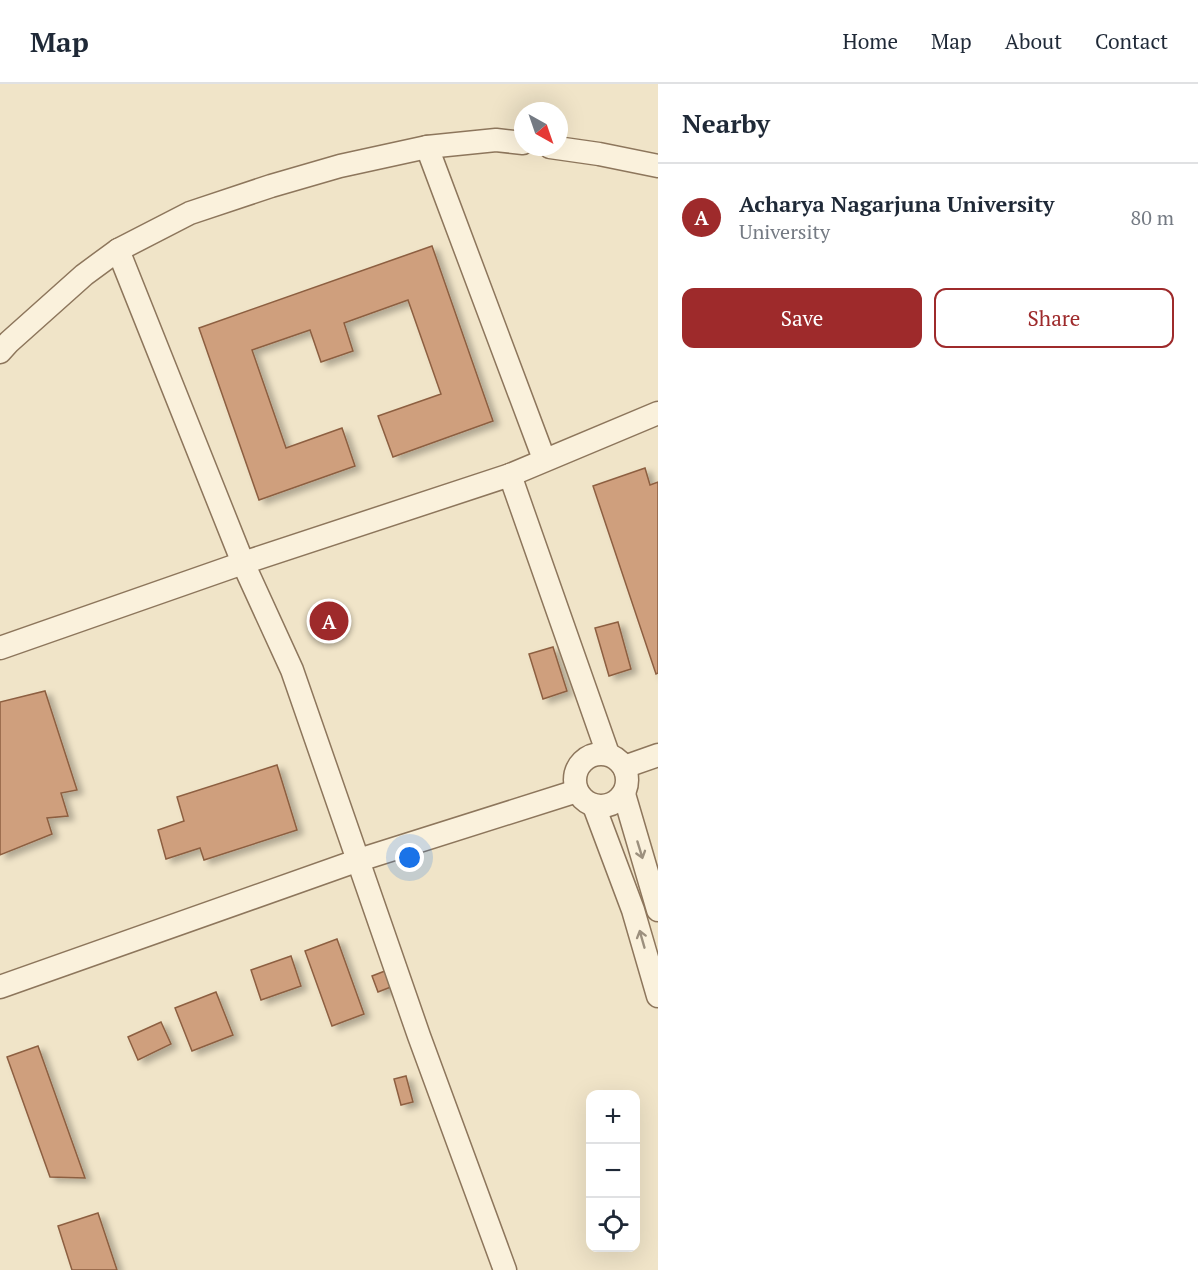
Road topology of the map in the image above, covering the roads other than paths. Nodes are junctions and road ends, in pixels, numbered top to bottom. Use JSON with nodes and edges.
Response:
{"nodes":[{"id":1,"x":514,"y":142,"type":"edge"},
{"id":2,"x":427,"y":147,"type":"junction"},
{"id":3,"x":568,"y":150,"type":"edge"},
{"id":4,"x":658,"y":166,"type":"edge"},
{"id":5,"x":118,"y":250,"type":"junction"},
{"id":6,"x":0,"y":352,"type":"edge"},
{"id":7,"x":658,"y":413,"type":"edge"},
{"id":8,"x":544,"y":459,"type":"junction"},
{"id":9,"x":510,"y":475,"type":"junction"},
{"id":10,"x":243,"y":562,"type":"junction"},
{"id":11,"x":0,"y":648,"type":"edge"},
{"id":12,"x":658,"y":755,"type":"edge"},
{"id":13,"x":616,"y":761,"type":"junction"},
{"id":14,"x":577,"y":791,"type":"junction"},
{"id":15,"x":624,"y":794,"type":"junction"},
{"id":16,"x":594,"y":806,"type":"junction"},
{"id":17,"x":359,"y":860,"type":"junction"},
{"id":18,"x":658,"y":910,"type":"edge"},
{"id":19,"x":0,"y":987,"type":"edge"},
{"id":20,"x":658,"y":996,"type":"edge"},
{"id":21,"x":505,"y":1270,"type":"edge"}],
"edges":[{"from":1,"to":2,"type":"lane"},
{"from":2,"to":5,"type":"lane"},
{"from":2,"to":8,"type":"lane"},
{"from":3,"to":4,"type":"lane"},
{"from":5,"to":6,"type":"lane"},
{"from":5,"to":10,"type":"lane"},
{"from":7,"to":8,"type":"lane"},
{"from":8,"to":9,"type":"lane"},
{"from":9,"to":10,"type":"lane"},
{"from":9,"to":13,"type":"lane"},
{"from":10,"to":11,"type":"lane"},
{"from":10,"to":17,"type":"lane"},
{"from":12,"to":13,"type":"lane"},
{"from":13,"to":14,"type":"lane"},
{"from":13,"to":15,"type":"lane"},
{"from":14,"to":16,"type":"lane"},
{"from":14,"to":17,"type":"lane"},
{"from":15,"to":16,"type":"lane"},
{"from":15,"to":18,"type":"lane","one_way":true},
{"from":20,"to":16,"type":"lane","one_way":true},
{"from":17,"to":19,"type":"lane"},
{"from":17,"to":21,"type":"lane"}]}
